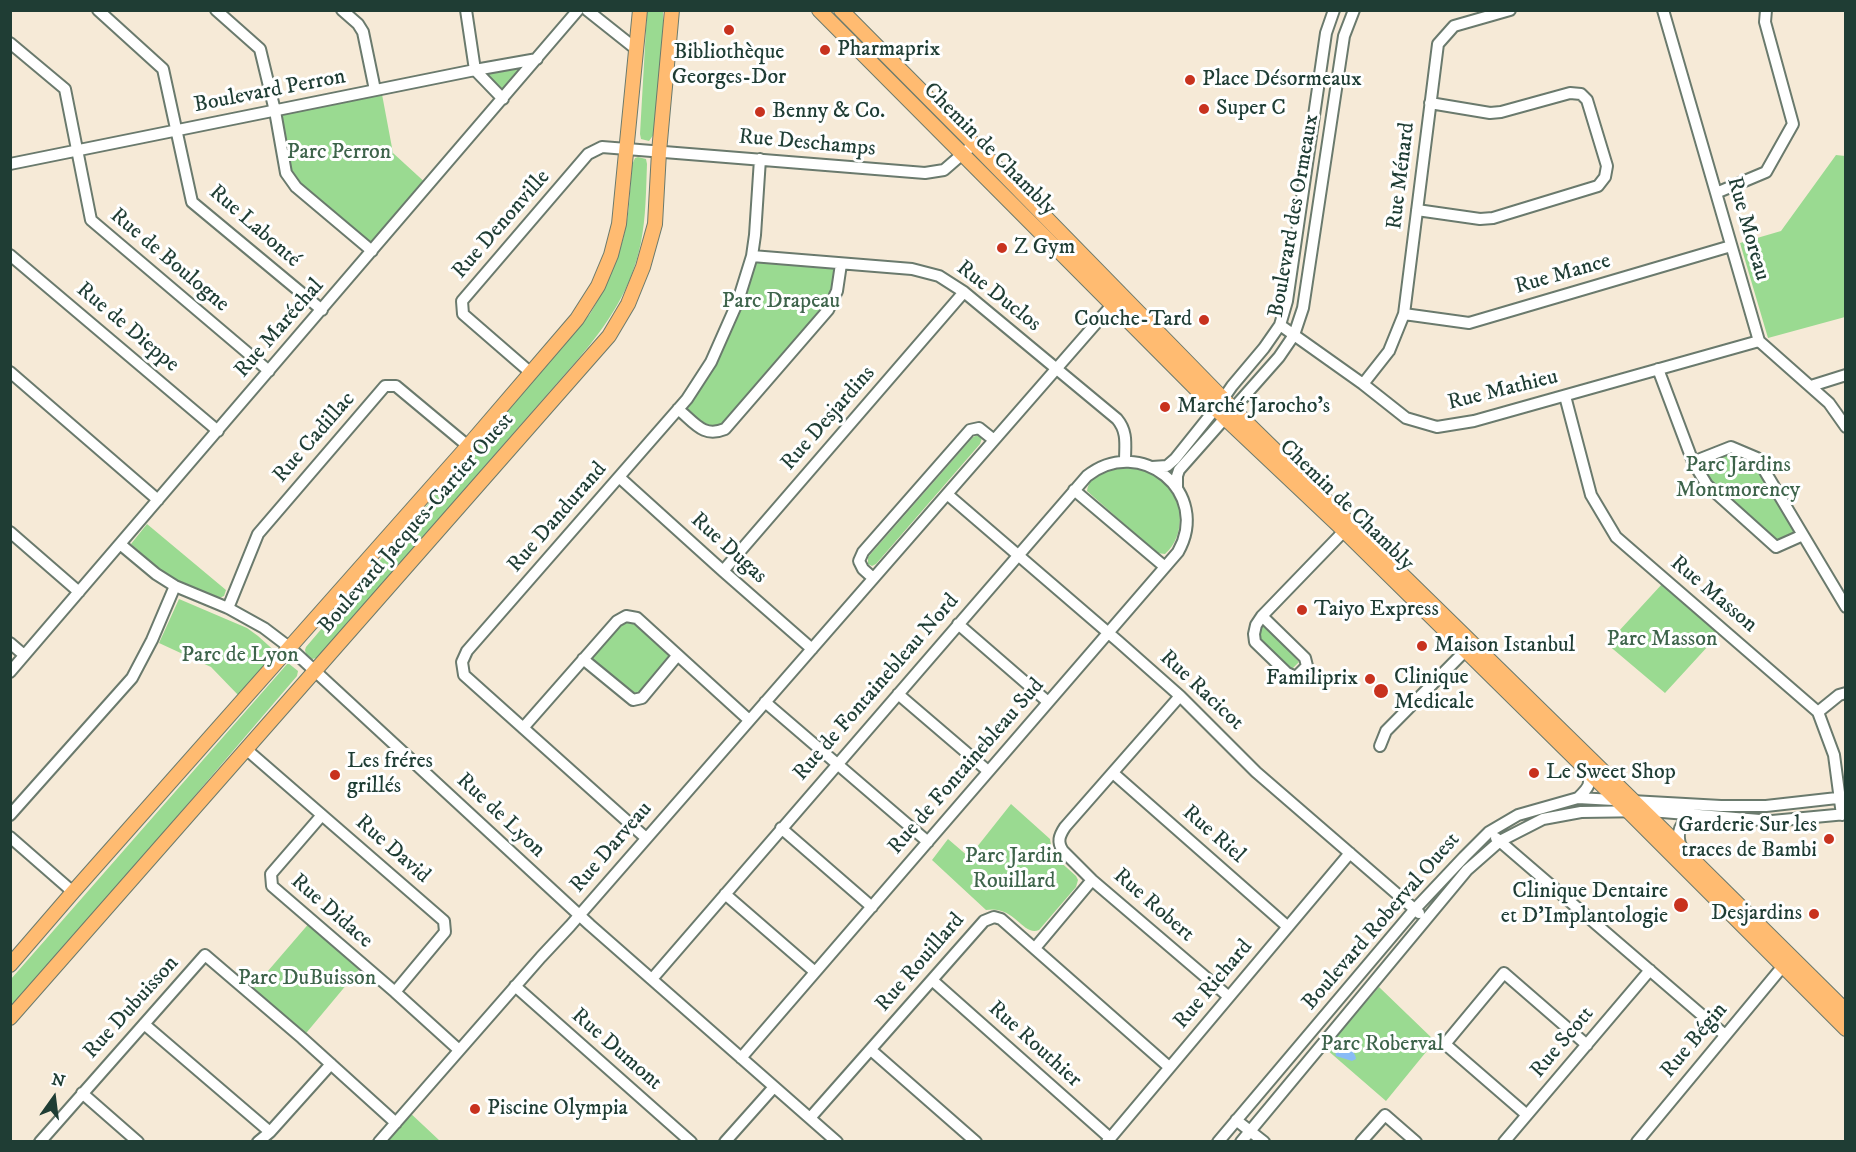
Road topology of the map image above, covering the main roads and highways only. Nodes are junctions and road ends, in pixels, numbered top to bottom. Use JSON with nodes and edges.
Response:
{"nodes":[{"id":1,"x":640,"y":10,"type":"edge"},
{"id":2,"x":672,"y":10,"type":"edge"},
{"id":3,"x":819,"y":10,"type":"edge"},
{"id":4,"x":841,"y":10,"type":"edge"},
{"id":5,"x":1224,"y":409,"type":"junction"},
{"id":6,"x":1469,"y":648,"type":"junction"},
{"id":7,"x":1630,"y":805,"type":"junction"},
{"id":8,"x":10,"y":965,"type":"edge"},
{"id":9,"x":1845,"y":1011,"type":"edge"},
{"id":10,"x":10,"y":1018,"type":"edge"},
{"id":11,"x":1845,"y":1029,"type":"edge"}],
"edges":[{"from":1,"to":8,"type":"main road","name":"Boulevard Jacques-Cartier Ouest"},
{"from":2,"to":10,"type":"main road","name":"Boulevard Jacques-Cartier Ouest"},
{"from":3,"to":5,"type":"main road","name":"Chemin de Chambly"},
{"from":4,"to":5,"type":"main road","name":"Chemin de Chambly"},
{"from":5,"to":6,"type":"main road","name":"Chemin de Chambly"},
{"from":6,"to":7,"type":"main road","name":"Chemin de Chambly"},
{"from":6,"to":7,"type":"main road","name":"Chemin de Chambly"},
{"from":7,"to":9,"type":"main road","name":"Chemin de Chambly"},
{"from":7,"to":11,"type":"main road","name":"Chemin de Chambly"}]}
